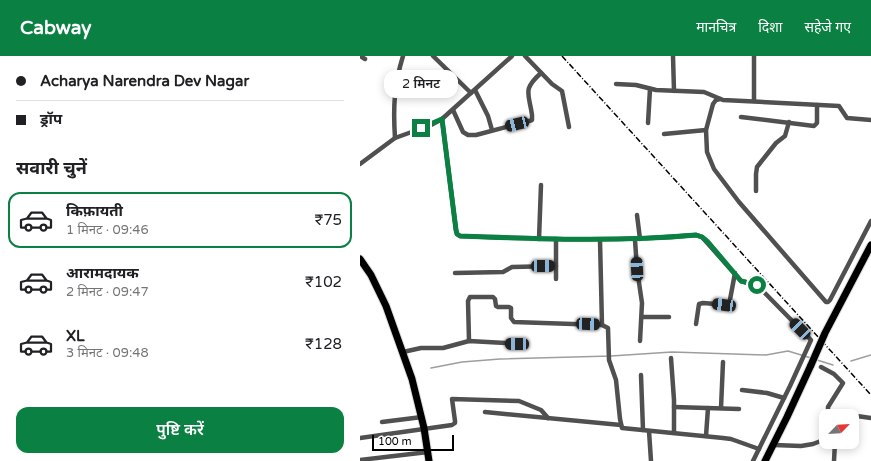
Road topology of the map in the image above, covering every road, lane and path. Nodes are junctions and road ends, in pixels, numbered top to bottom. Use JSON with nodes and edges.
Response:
{"nodes":[{"id":1,"x":403,"y":56,"type":"edge"},
{"id":2,"x":433,"y":56,"type":"edge"},
{"id":3,"x":512,"y":56,"type":"edge"},
{"id":4,"x":525,"y":56,"type":"edge"},
{"id":5,"x":673,"y":56,"type":"edge"},
{"id":6,"x":754,"y":56,"type":"edge"},
{"id":7,"x":540,"y":73,"type":"junction"},
{"id":8,"x":616,"y":84,"type":"dead end"},
{"id":9,"x":650,"y":89,"type":"junction"},
{"id":10,"x":473,"y":91,"type":"junction"},
{"id":11,"x":674,"y":91,"type":"junction"},
{"id":12,"x":720,"y":99,"type":"junction"},
{"id":13,"x":754,"y":101,"type":"junction"},
{"id":14,"x":817,"y":105,"type":"junction"},
{"id":15,"x":452,"y":110,"type":"junction"},
{"id":16,"x":741,"y":117,"type":"dead end"},
{"id":17,"x":442,"y":119,"type":"junction"},
{"id":18,"x":871,"y":120,"type":"edge"},
{"id":19,"x":789,"y":122,"type":"junction"},
{"id":20,"x":648,"y":123,"type":"dead end"},
{"id":21,"x":569,"y":127,"type":"dead end"},
{"id":22,"x":492,"y":130,"type":"junction"},
{"id":23,"x":706,"y":130,"type":"junction"},
{"id":24,"x":664,"y":134,"type":"dead end"},
{"id":25,"x":395,"y":138,"type":"junction"},
{"id":26,"x":360,"y":164,"type":"edge"},
{"id":27,"x":540,"y":185,"type":"dead end"},
{"id":28,"x":756,"y":191,"type":"dead end"},
{"id":29,"x":637,"y":215,"type":"dead end"},
{"id":30,"x":871,"y":221,"type":"edge"},
{"id":31,"x":539,"y":239,"type":"junction"},
{"id":32,"x":556,"y":239,"type":"junction"},
{"id":33,"x":600,"y":240,"type":"junction"},
{"id":34,"x":638,"y":240,"type":"junction"},
{"id":35,"x":871,"y":245,"type":"edge"},
{"id":36,"x":360,"y":259,"type":"edge"},
{"id":37,"x":556,"y":266,"type":"junction"},
{"id":38,"x":455,"y":273,"type":"dead end"},
{"id":39,"x":735,"y":273,"type":"junction"},
{"id":40,"x":556,"y":280,"type":"dead end"},
{"id":41,"x":642,"y":317,"type":"junction"},
{"id":42,"x":669,"y":317,"type":"dead end"},
{"id":43,"x":696,"y":324,"type":"dead end"},
{"id":44,"x":602,"y":325,"type":"junction"},
{"id":45,"x":470,"y":341,"type":"junction"},
{"id":46,"x":640,"y":341,"type":"dead end"},
{"id":47,"x":525,"y":344,"type":"dead end"},
{"id":48,"x":403,"y":352,"type":"junction"},
{"id":49,"x":671,"y":358,"type":"dead end"},
{"id":50,"x":723,"y":362,"type":"dead end"},
{"id":51,"x":821,"y":367,"type":"dead end"},
{"id":52,"x":641,"y":375,"type":"dead end"},
{"id":53,"x":742,"y":390,"type":"dead end"},
{"id":54,"x":784,"y":398,"type":"junction"},
{"id":55,"x":674,"y":407,"type":"junction"},
{"id":56,"x":708,"y":408,"type":"junction"},
{"id":57,"x":721,"y":408,"type":"junction"},
{"id":58,"x":739,"y":409,"type":"dead end"},
{"id":59,"x":485,"y":412,"type":"dead end"},
{"id":60,"x":422,"y":417,"type":"junction"},
{"id":61,"x":548,"y":418,"type":"junction"},
{"id":62,"x":871,"y":418,"type":"edge"},
{"id":63,"x":382,"y":422,"type":"dead end"},
{"id":64,"x":620,"y":425,"type":"junction"},
{"id":65,"x":424,"y":428,"type":"junction"},
{"id":66,"x":646,"y":431,"type":"junction"},
{"id":67,"x":674,"y":433,"type":"junction"},
{"id":68,"x":706,"y":436,"type":"junction"},
{"id":69,"x":360,"y":438,"type":"edge"},
{"id":70,"x":819,"y":442,"type":"edge"},
{"id":71,"x":774,"y":445,"type":"junction"},
{"id":72,"x":759,"y":449,"type":"junction"},
{"id":73,"x":835,"y":449,"type":"edge"},
{"id":74,"x":428,"y":452,"type":"junction"},
{"id":75,"x":383,"y":459,"type":"edge"},
{"id":76,"x":360,"y":460,"type":"edge"},
{"id":77,"x":429,"y":461,"type":"edge"},
{"id":78,"x":651,"y":461,"type":"edge"},
{"id":79,"x":753,"y":461,"type":"edge"},
{"id":80,"x":765,"y":461,"type":"edge"},
{"id":81,"x":834,"y":461,"type":"edge"}],
"edges":[{"from":1,"to":25,"type":"street"},
{"from":2,"to":10,"type":"street"},
{"from":3,"to":10,"type":"street"},
{"from":4,"to":7,"type":"street"},
{"from":5,"to":11,"type":"street"},
{"from":6,"to":13,"type":"street"},
{"from":7,"to":21,"type":"street"},
{"from":7,"to":22,"type":"street"},
{"from":8,"to":9,"type":"street"},
{"from":9,"to":11,"type":"street"},
{"from":9,"to":20,"type":"street"},
{"from":10,"to":15,"type":"street"},
{"from":10,"to":22,"type":"street"},
{"from":11,"to":12,"type":"street"},
{"from":12,"to":13,"type":"street"},
{"from":12,"to":23,"type":"street"},
{"from":13,"to":14,"type":"street"},
{"from":14,"to":18,"type":"street"},
{"from":14,"to":19,"type":"street"},
{"from":15,"to":17,"type":"street"},
{"from":15,"to":22,"type":"street"},
{"from":16,"to":19,"type":"street"},
{"from":17,"to":25,"type":"street"},
{"from":17,"to":31,"type":"street"},
{"from":19,"to":28,"type":"street"},
{"from":23,"to":24,"type":"street"},
{"from":23,"to":30,"type":"street"},
{"from":25,"to":26,"type":"street"},
{"from":27,"to":31,"type":"street"},
{"from":29,"to":34,"type":"street"},
{"from":31,"to":32,"type":"street"},
{"from":32,"to":33,"type":"street"},
{"from":32,"to":37,"type":"street"},
{"from":33,"to":34,"type":"street"},
{"from":33,"to":44,"type":"street"},
{"from":34,"to":39,"type":"street"},
{"from":34,"to":41,"type":"street"},
{"from":35,"to":71,"type":"main road","bridge":true},
{"from":36,"to":48,"type":"main road"},
{"from":37,"to":38,"type":"street"},
{"from":37,"to":40,"type":"street"},
{"from":39,"to":43,"type":"street"},
{"from":39,"to":54,"type":"street"},
{"from":41,"to":42,"type":"street"},
{"from":41,"to":46,"type":"street"},
{"from":44,"to":45,"type":"street"},
{"from":44,"to":64,"type":"street"},
{"from":45,"to":47,"type":"street"},
{"from":45,"to":48,"type":"street"},
{"from":48,"to":60,"type":"main road"},
{"from":49,"to":55,"type":"street"},
{"from":50,"to":57,"type":"street"},
{"from":51,"to":62,"type":"street"},
{"from":52,"to":66,"type":"street"},
{"from":53,"to":54,"type":"street"},
{"from":54,"to":72,"type":"street"},
{"from":55,"to":56,"type":"street"},
{"from":55,"to":67,"type":"street"},
{"from":56,"to":57,"type":"street"},
{"from":56,"to":68,"type":"street"},
{"from":57,"to":58,"type":"street"},
{"from":59,"to":61,"type":"street"},
{"from":60,"to":63,"type":"street"},
{"from":60,"to":65,"type":"main road"},
{"from":61,"to":64,"type":"street"},
{"from":61,"to":65,"type":"street"},
{"from":64,"to":66,"type":"street"},
{"from":65,"to":69,"type":"street"},
{"from":65,"to":74,"type":"main road"},
{"from":66,"to":67,"type":"street"},
{"from":66,"to":78,"type":"street"},
{"from":67,"to":68,"type":"street"},
{"from":68,"to":72,"type":"street"},
{"from":70,"to":71,"type":"street"},
{"from":71,"to":80,"type":"main road"},
{"from":72,"to":79,"type":"street"},
{"from":73,"to":81,"type":"street"},
{"from":74,"to":75,"type":"street"},
{"from":74,"to":77,"type":"main road"},
{"from":75,"to":76,"type":"street"}]}
